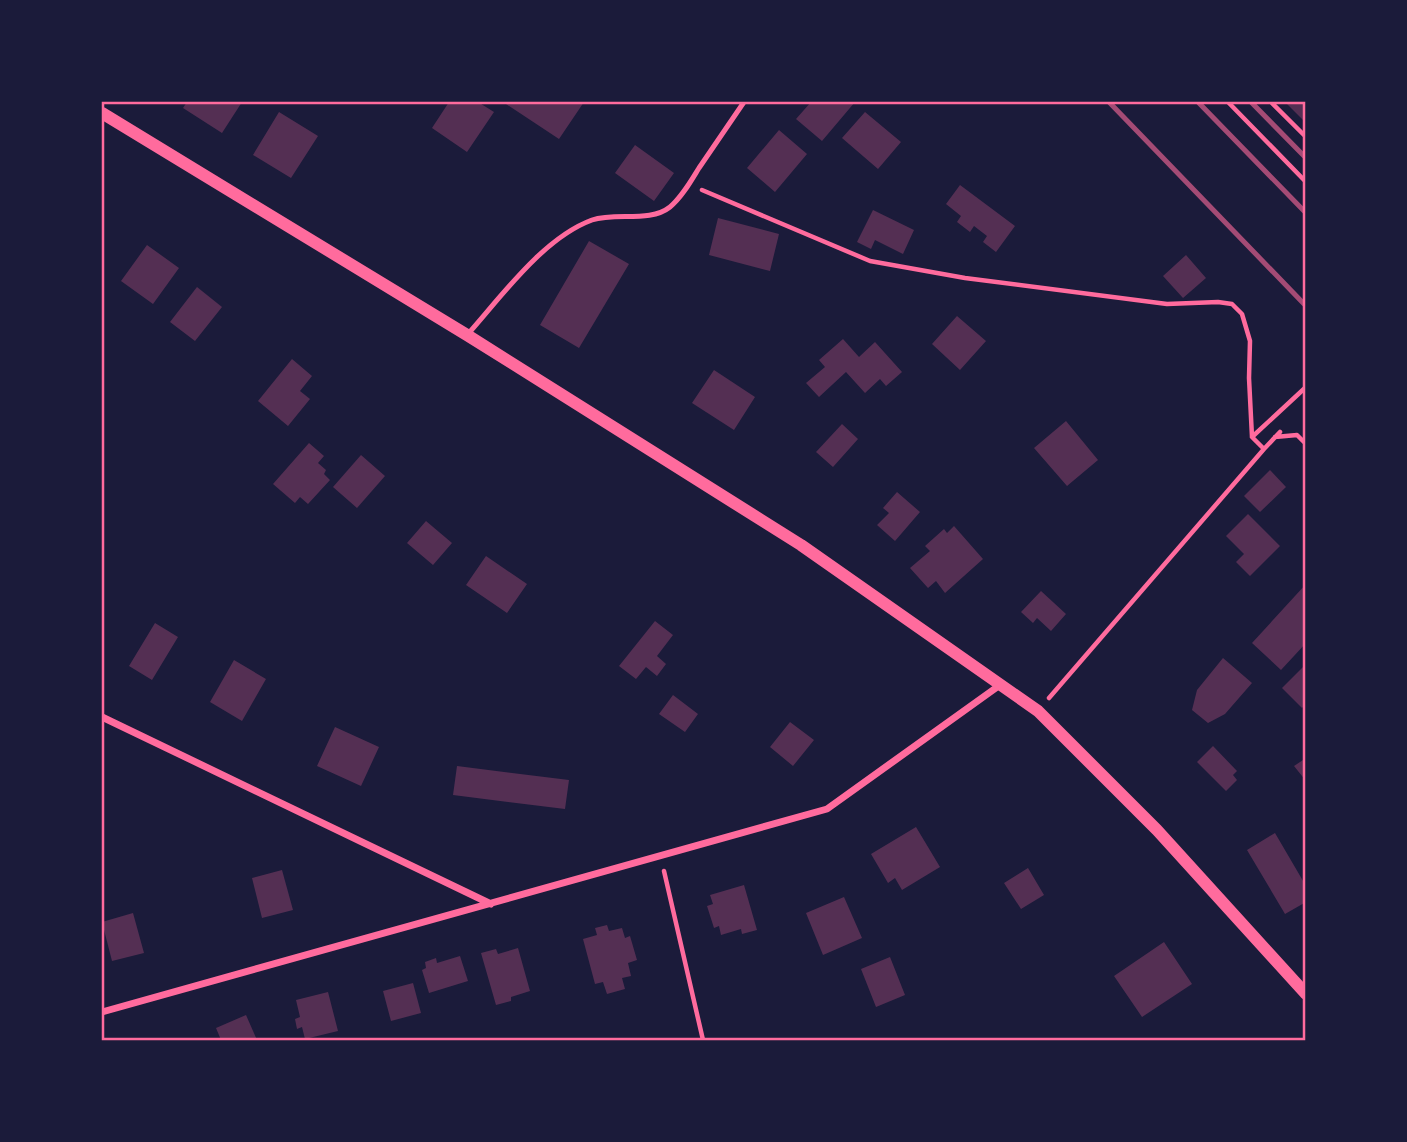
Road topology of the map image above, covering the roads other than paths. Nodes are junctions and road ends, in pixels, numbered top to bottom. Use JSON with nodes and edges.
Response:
{"nodes":[{"id":1,"x":744,"y":102,"type":"edge"},
{"id":2,"x":102,"y":113,"type":"edge"},
{"id":3,"x":467,"y":335,"type":"junction"},
{"id":4,"x":1000,"y":685,"type":"junction"},
{"id":5,"x":102,"y":717,"type":"edge"},
{"id":6,"x":491,"y":904,"type":"junction"},
{"id":7,"x":1306,"y":994,"type":"edge"},
{"id":8,"x":102,"y":1012,"type":"edge"}],
"edges":[{"from":1,"to":3,"type":"lane"},
{"from":2,"to":3,"type":"street"},
{"from":3,"to":4,"type":"street"},
{"from":4,"to":6,"type":"street"},
{"from":4,"to":7,"type":"street"},
{"from":5,"to":6,"type":"street"},
{"from":6,"to":8,"type":"street"}]}
